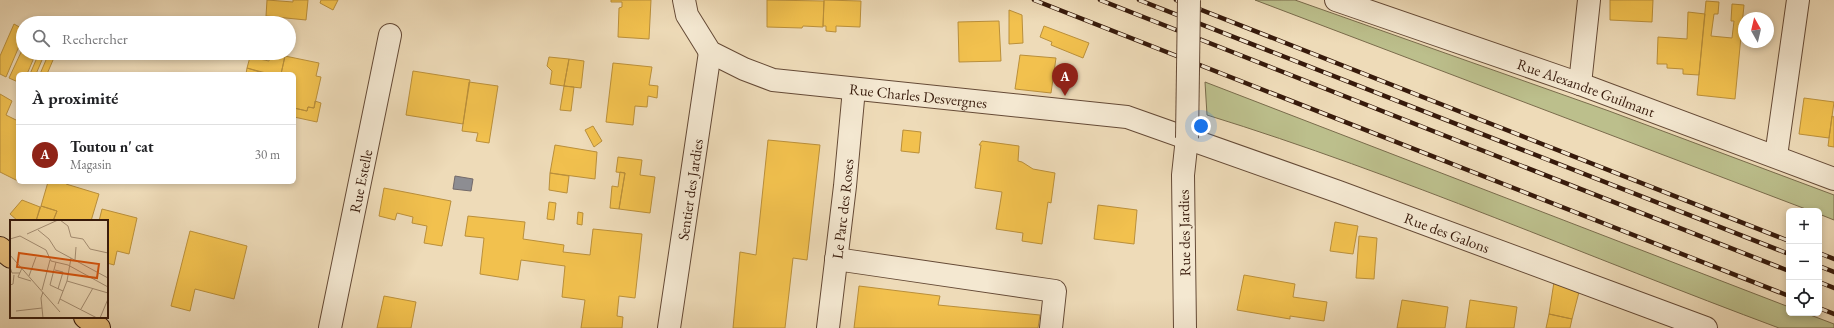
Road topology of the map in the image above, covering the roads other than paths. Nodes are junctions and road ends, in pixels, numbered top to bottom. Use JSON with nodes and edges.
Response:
{"nodes":[{"id":1,"x":684,"y":0,"type":"edge"},
{"id":2,"x":1189,"y":0,"type":"edge"},
{"id":3,"x":1336,"y":0,"type":"edge"},
{"id":4,"x":1589,"y":0,"type":"edge"},
{"id":5,"x":1798,"y":0,"type":"edge"},
{"id":6,"x":390,"y":35,"type":"dead end"},
{"id":7,"x":710,"y":52,"type":"junction"},
{"id":8,"x":1580,"y":84,"type":"junction"},
{"id":9,"x":854,"y":89,"type":"junction"},
{"id":10,"x":1187,"y":138,"type":"junction"},
{"id":11,"x":1776,"y":156,"type":"junction"},
{"id":12,"x":1834,"y":179,"type":"edge"},
{"id":13,"x":0,"y":248,"type":"edge"},
{"id":14,"x":10,"y":256,"type":"edge"},
{"id":15,"x":836,"y":260,"type":"junction"},
{"id":16,"x":86,"y":318,"type":"edge"},
{"id":17,"x":99,"y":328,"type":"edge"},
{"id":18,"x":330,"y":328,"type":"edge"},
{"id":19,"x":668,"y":328,"type":"edge"},
{"id":20,"x":828,"y":328,"type":"edge"},
{"id":21,"x":1051,"y":328,"type":"edge"},
{"id":22,"x":1184,"y":328,"type":"edge"},
{"id":23,"x":1706,"y":328,"type":"edge"}],
"edges":[{"from":1,"to":7,"type":"street"},
{"from":2,"to":10,"type":"street","name":"Rue des Jardies","bridge":true},
{"from":3,"to":8,"type":"street","name":"Rue Alexandre Guilmant"},
{"from":4,"to":8,"type":"street"},
{"from":5,"to":11,"type":"street"},
{"from":6,"to":18,"type":"street","name":"Rue Estelle"},
{"from":7,"to":9,"type":"street","name":"Rue Charles Desvergnes"},
{"from":7,"to":19,"type":"street","name":"Sentier des Jardies"},
{"from":8,"to":11,"type":"street","name":"Rue Alexandre Guilmant"},
{"from":9,"to":10,"type":"street","name":"Rue Charles Desvergnes"},
{"from":9,"to":15,"type":"street","name":"Le Parc des Roses"},
{"from":10,"to":22,"type":"street","name":"Rue des Jardies"},
{"from":10,"to":23,"type":"street","name":"Rue des Galons"},
{"from":11,"to":12,"type":"street","name":"Rue Alexandre Guilmant"},
{"from":13,"to":14,"type":"main road"},
{"from":15,"to":20,"type":"street","name":"Le Parc des Roses"},
{"from":15,"to":21,"type":"street"},
{"from":16,"to":17,"type":"main road"}]}
